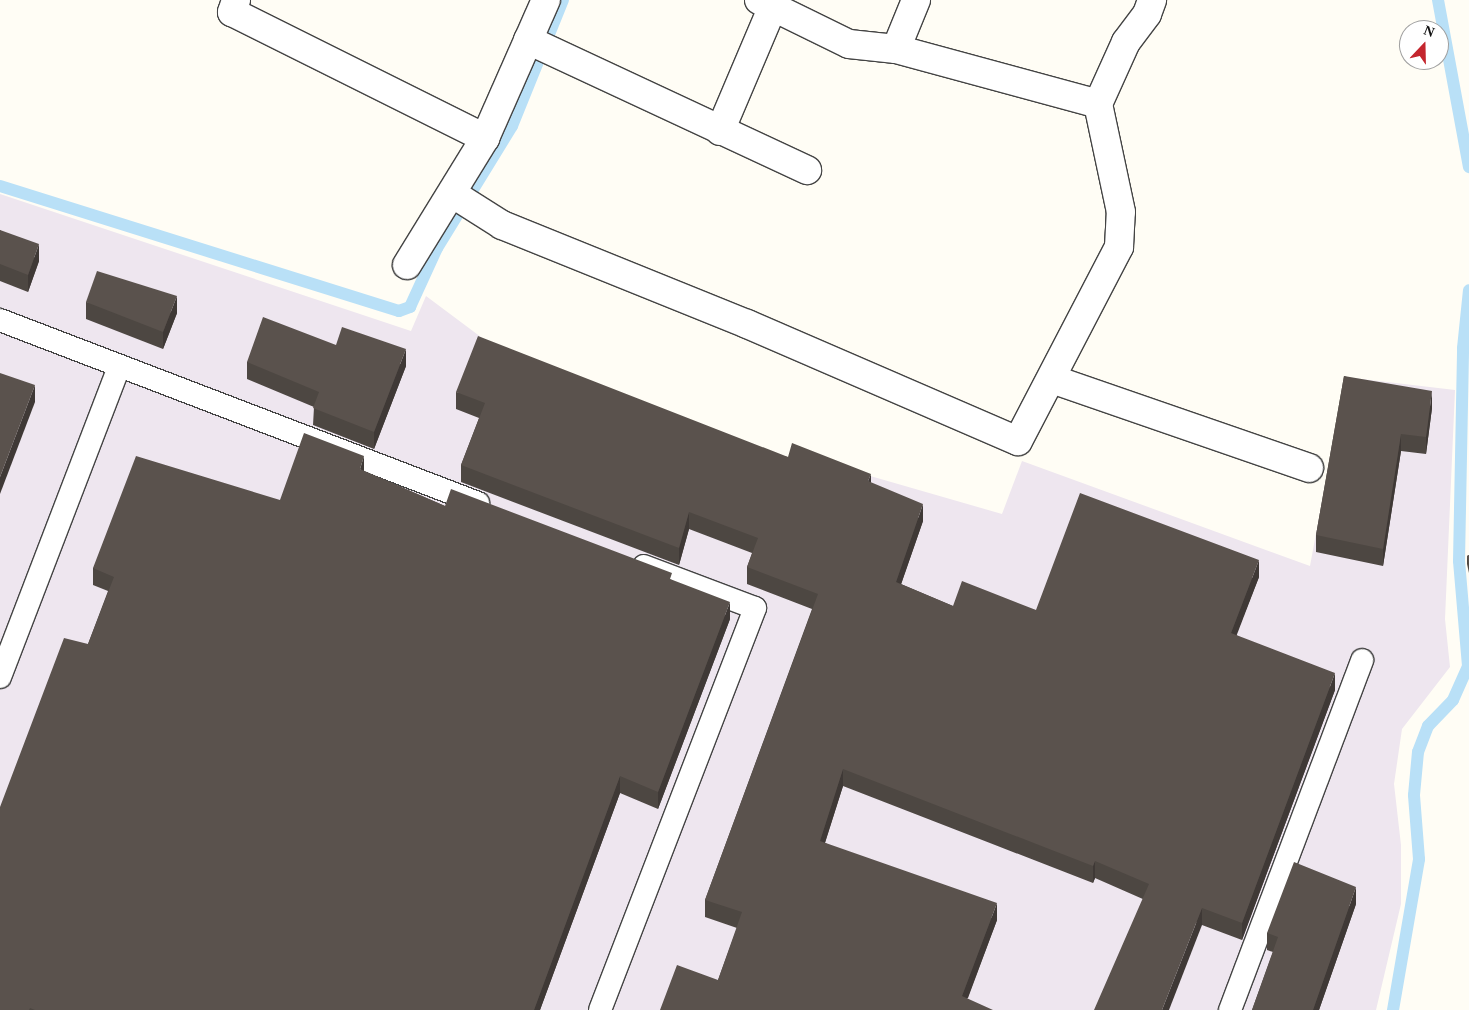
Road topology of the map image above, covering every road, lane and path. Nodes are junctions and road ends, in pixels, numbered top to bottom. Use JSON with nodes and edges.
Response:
{"nodes":[{"id":1,"x":236,"y":0,"type":"edge"},
{"id":2,"x":546,"y":0,"type":"edge"},
{"id":3,"x":916,"y":0,"type":"edge"},
{"id":4,"x":1152,"y":0,"type":"edge"},
{"id":5,"x":766,"y":3,"type":"edge"},
{"id":6,"x":538,"y":45,"type":"junction"},
{"id":7,"x":896,"y":49,"type":"junction"},
{"id":8,"x":1098,"y":104,"type":"junction"},
{"id":9,"x":720,"y":130,"type":"junction"},
{"id":10,"x":485,"y":138,"type":"junction"},
{"id":11,"x":806,"y":170,"type":"dead end"},
{"id":12,"x":463,"y":201,"type":"junction"},
{"id":13,"x":406,"y":265,"type":"dead end"},
{"id":14,"x":0,"y":320,"type":"edge"},
{"id":15,"x":118,"y":367,"type":"junction"},
{"id":16,"x":1052,"y":379,"type":"junction"},
{"id":17,"x":1310,"y":468,"type":"dead end"},
{"id":18,"x":496,"y":510,"type":"edge"},
{"id":19,"x":626,"y":559,"type":"edge"},
{"id":20,"x":1362,"y":660,"type":"dead end"},
{"id":21,"x":0,"y":677,"type":"edge"},
{"id":22,"x":600,"y":1010,"type":"edge"},
{"id":23,"x":1230,"y":1010,"type":"edge"}],
"edges":[{"from":1,"to":10,"type":"street"},
{"from":2,"to":6,"type":"street"},
{"from":3,"to":7,"type":"street"},
{"from":4,"to":8,"type":"street"},
{"from":5,"to":7,"type":"street"},
{"from":5,"to":9,"type":"street"},
{"from":6,"to":9,"type":"street"},
{"from":6,"to":10,"type":"street"},
{"from":7,"to":8,"type":"street"},
{"from":8,"to":16,"type":"street"},
{"from":9,"to":11,"type":"street"},
{"from":10,"to":12,"type":"street"},
{"from":12,"to":13,"type":"street"},
{"from":12,"to":16,"type":"street"},
{"from":14,"to":15,"type":"lane"},
{"from":15,"to":18,"type":"lane"},
{"from":15,"to":21,"type":"lane"},
{"from":16,"to":17,"type":"street"},
{"from":19,"to":22,"type":"lane"},
{"from":20,"to":23,"type":"lane"}]}
